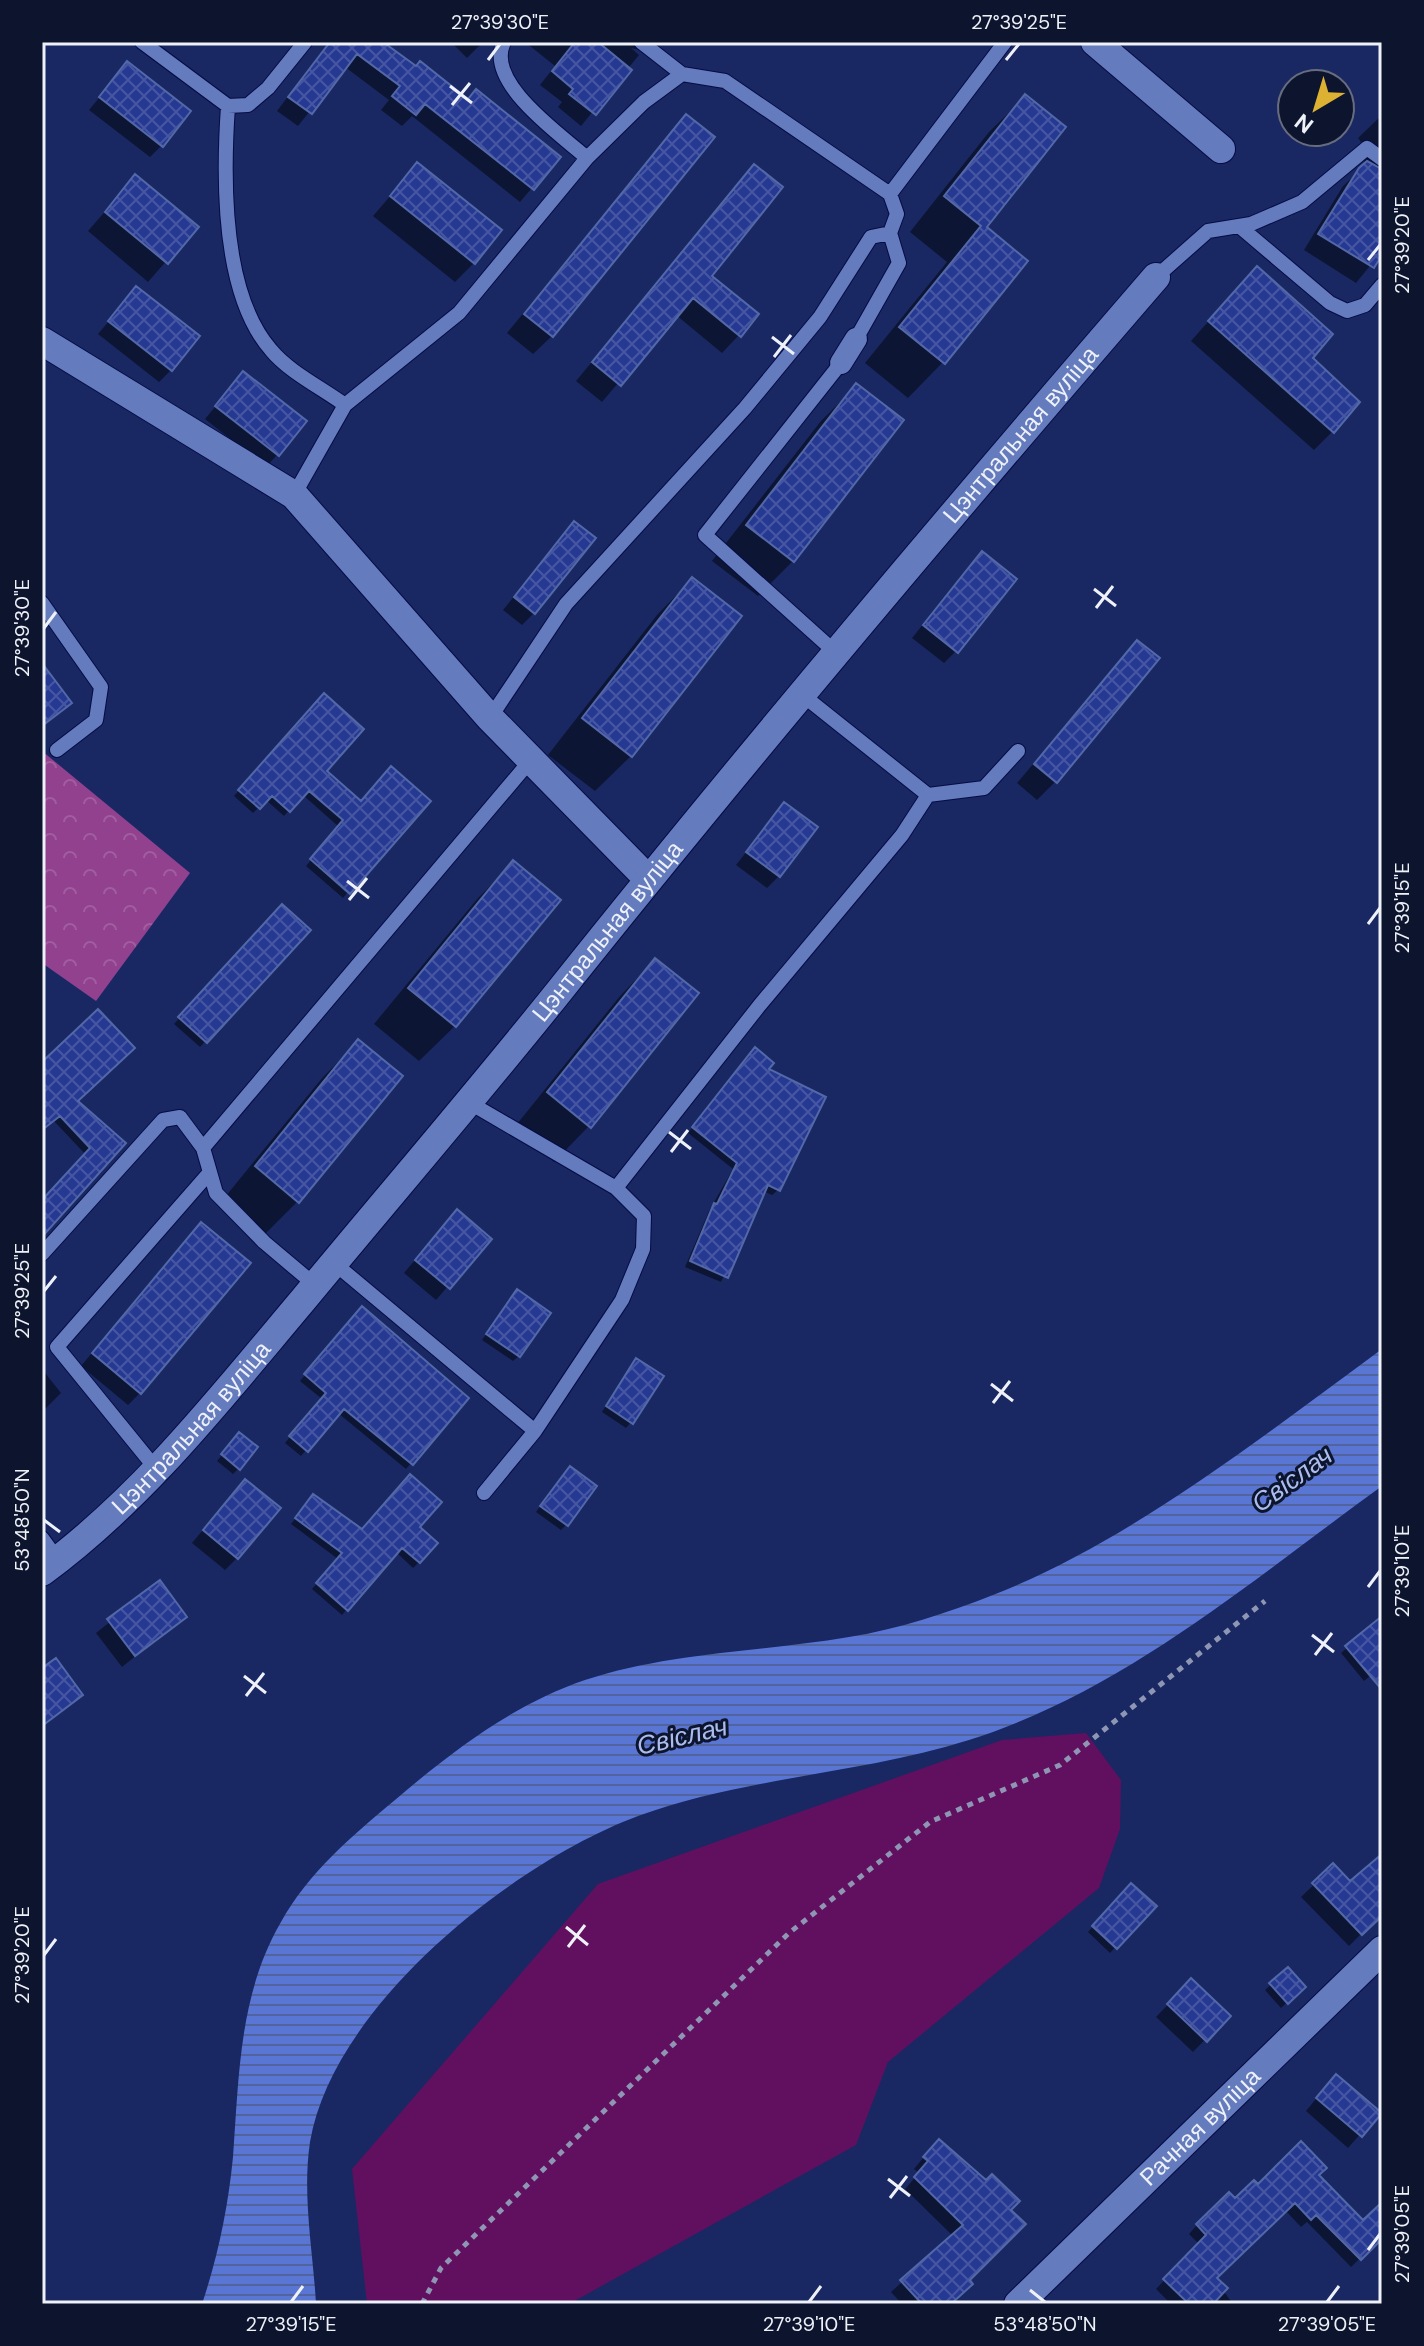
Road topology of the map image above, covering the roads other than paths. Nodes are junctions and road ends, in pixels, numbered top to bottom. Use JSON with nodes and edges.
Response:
{"nodes":[{"id":1,"x":142,"y":42,"type":"edge"},
{"id":2,"x":305,"y":42,"type":"edge"},
{"id":3,"x":504,"y":42,"type":"edge"},
{"id":4,"x":641,"y":42,"type":"edge"},
{"id":5,"x":1005,"y":42,"type":"edge"},
{"id":6,"x":1095,"y":42,"type":"edge"},
{"id":7,"x":682,"y":74,"type":"junction"},
{"id":8,"x":228,"y":106,"type":"junction"},
{"id":9,"x":1221,"y":149,"type":"dead end"},
{"id":10,"x":587,"y":158,"type":"junction"},
{"id":11,"x":1382,"y":159,"type":"edge"},
{"id":12,"x":890,"y":194,"type":"junction"},
{"id":13,"x":1239,"y":226,"type":"junction"},
{"id":14,"x":890,"y":233,"type":"junction"},
{"id":15,"x":1156,"y":277,"type":"joint"},
{"id":16,"x":1382,"y":285,"type":"edge"},
{"id":17,"x":856,"y":339,"type":"joint"},
{"id":18,"x":42,"y":341,"type":"edge"},
{"id":19,"x":841,"y":363,"type":"joint"},
{"id":20,"x":345,"y":405,"type":"junction"},
{"id":21,"x":294,"y":495,"type":"junction"},
{"id":22,"x":42,"y":603,"type":"edge"},
{"id":23,"x":834,"y":651,"type":"junction"},
{"id":24,"x":800,"y":693,"type":"junction"},
{"id":25,"x":490,"y":718,"type":"junction"},
{"id":26,"x":57,"y":750,"type":"dead end"},
{"id":27,"x":1018,"y":751,"type":"dead end"},
{"id":28,"x":530,"y":761,"type":"junction"},
{"id":29,"x":928,"y":795,"type":"junction"},
{"id":30,"x":648,"y":879,"type":"junction"},
{"id":31,"x":470,"y":1103,"type":"junction"},
{"id":32,"x":203,"y":1148,"type":"junction"},
{"id":33,"x":210,"y":1172,"type":"junction"},
{"id":34,"x":616,"y":1188,"type":"junction"},
{"id":35,"x":42,"y":1254,"type":"edge"},
{"id":36,"x":334,"y":1263,"type":"junction"},
{"id":37,"x":315,"y":1285,"type":"junction"},
{"id":38,"x":535,"y":1431,"type":"junction"},
{"id":39,"x":157,"y":1470,"type":"junction"},
{"id":40,"x":484,"y":1493,"type":"dead end"},
{"id":41,"x":47,"y":1557,"type":"edge"},
{"id":42,"x":1382,"y":1950,"type":"edge"},
{"id":43,"x":1018,"y":2304,"type":"edge"}],
"edges":[{"from":1,"to":8,"type":"lane"},
{"from":2,"to":8,"type":"lane"},
{"from":3,"to":10,"type":"lane"},
{"from":4,"to":7,"type":"lane"},
{"from":5,"to":12,"type":"lane"},
{"from":6,"to":9,"type":"street"},
{"from":7,"to":10,"type":"lane"},
{"from":7,"to":12,"type":"lane"},
{"from":8,"to":20,"type":"lane"},
{"from":10,"to":20,"type":"lane"},
{"from":11,"to":13,"type":"lane"},
{"from":12,"to":14,"type":"lane"},
{"from":13,"to":15,"type":"lane"},
{"from":13,"to":16,"type":"lane"},
{"from":14,"to":17,"type":"lane"},
{"from":14,"to":25,"type":"lane"},
{"from":15,"to":23,"type":"street","name":"Цэнтральная вуліца"},
{"from":17,"to":19,"type":"street"},
{"from":18,"to":21,"type":"street"},
{"from":19,"to":23,"type":"lane"},
{"from":20,"to":21,"type":"lane"},
{"from":21,"to":25,"type":"street"},
{"from":22,"to":26,"type":"lane"},
{"from":23,"to":24,"type":"street","name":"Цэнтральная вуліца"},
{"from":24,"to":29,"type":"lane"},
{"from":24,"to":30,"type":"street","name":"Цэнтральная вуліца"},
{"from":25,"to":28,"type":"street"},
{"from":27,"to":29,"type":"lane"},
{"from":28,"to":30,"type":"street"},
{"from":28,"to":32,"type":"lane"},
{"from":29,"to":34,"type":"lane"},
{"from":30,"to":31,"type":"street","name":"Цэнтральная вуліца"},
{"from":31,"to":34,"type":"lane"},
{"from":31,"to":36,"type":"street","name":"Цэнтральная вуліца"},
{"from":32,"to":33,"type":"lane"},
{"from":32,"to":35,"type":"lane"},
{"from":33,"to":37,"type":"lane"},
{"from":33,"to":39,"type":"lane"},
{"from":34,"to":38,"type":"lane"},
{"from":36,"to":37,"type":"street","name":"Цэнтральная вуліца"},
{"from":36,"to":38,"type":"lane"},
{"from":37,"to":39,"type":"street","name":"Цэнтральная вуліца"},
{"from":38,"to":40,"type":"lane"},
{"from":39,"to":41,"type":"street","name":"Цэнтральная вуліца"},
{"from":42,"to":43,"type":"street","name":"Рачная вуліца"}]}
